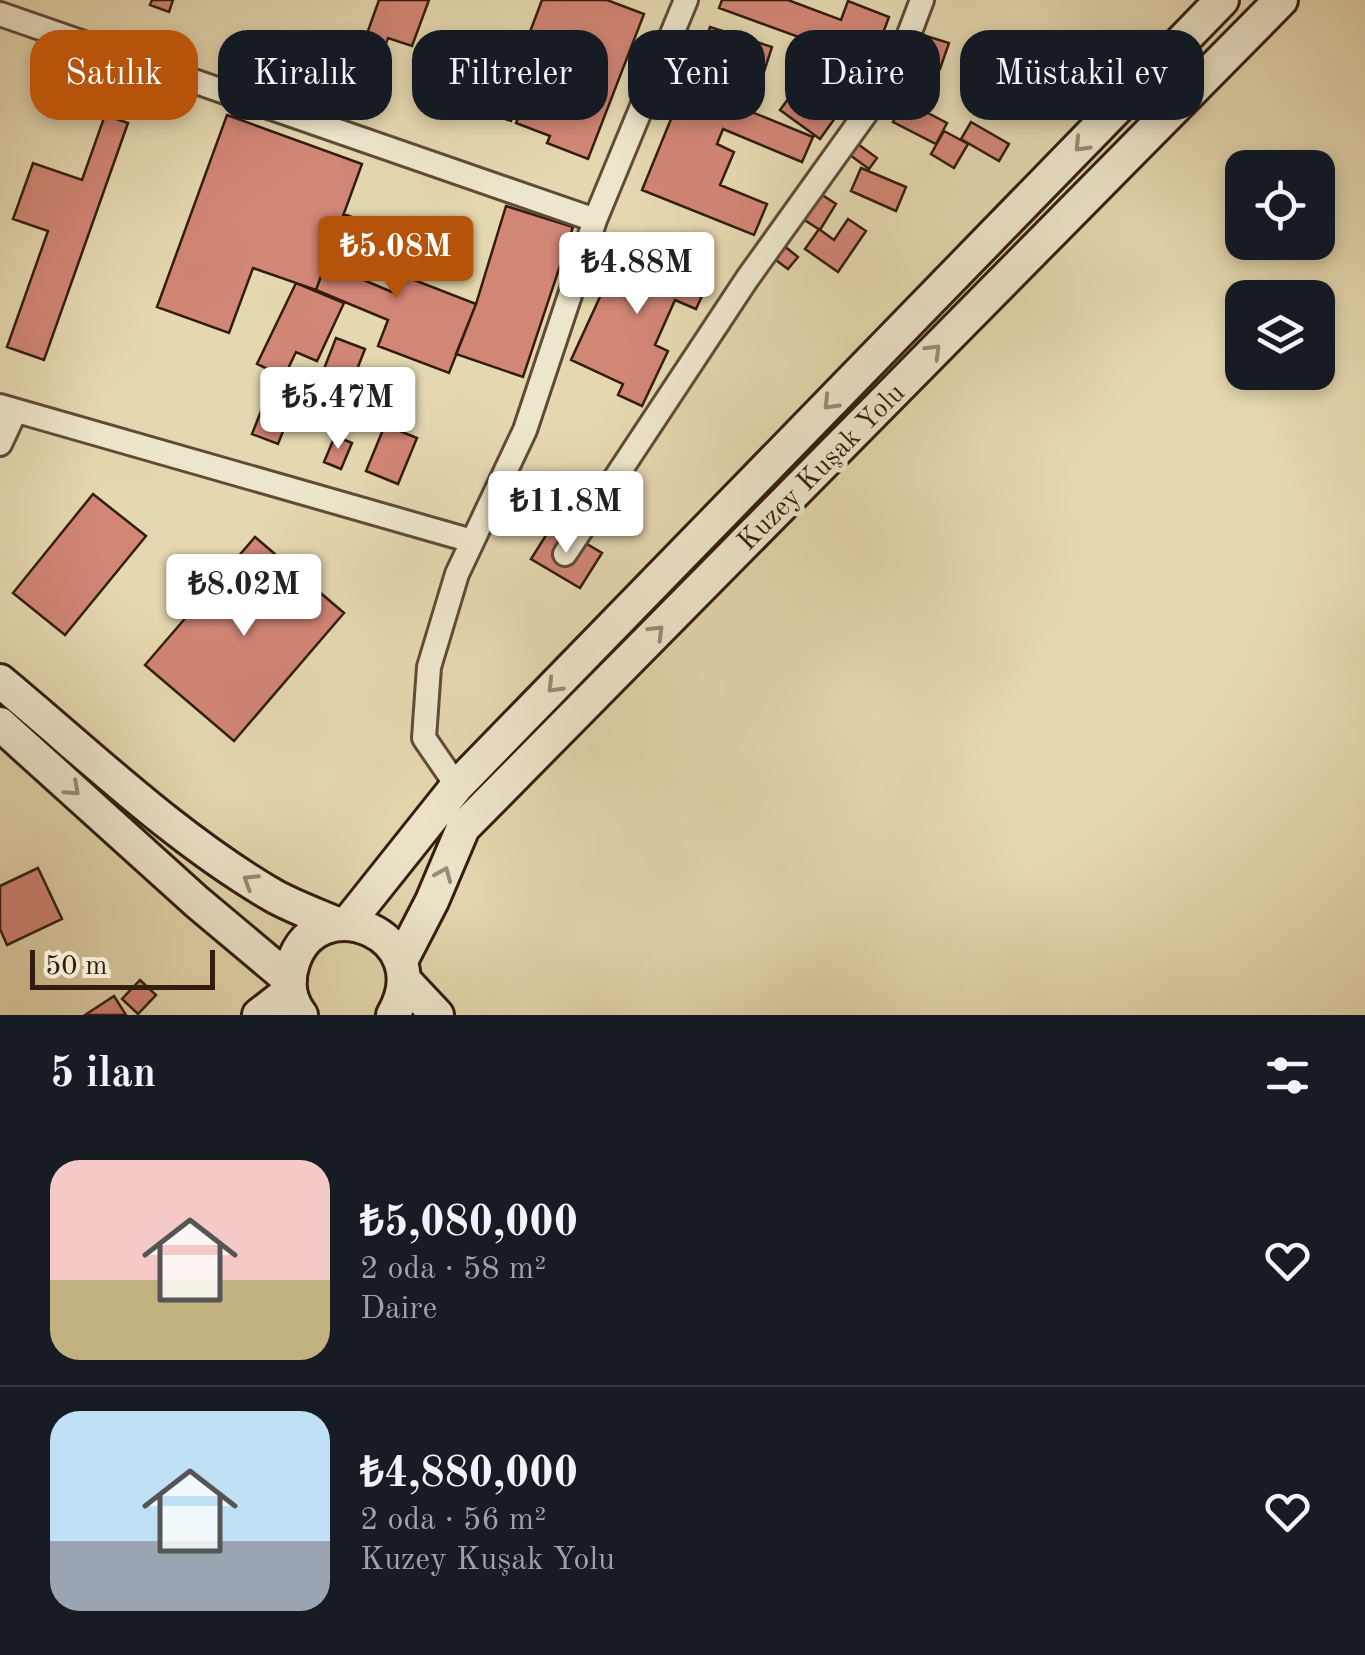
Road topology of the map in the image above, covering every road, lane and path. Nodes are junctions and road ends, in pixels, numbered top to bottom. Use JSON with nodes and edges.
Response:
{"nodes":[{"id":1,"x":5,"y":0,"type":"edge"},
{"id":2,"x":686,"y":0,"type":"edge"},
{"id":3,"x":922,"y":0,"type":"edge"},
{"id":4,"x":1222,"y":0,"type":"edge"},
{"id":5,"x":1281,"y":0,"type":"edge"},
{"id":6,"x":0,"y":14,"type":"edge"},
{"id":7,"x":595,"y":220,"type":"junction"},
{"id":8,"x":8,"y":409,"type":"edge"},
{"id":9,"x":0,"y":444,"type":"edge"},
{"id":10,"x":472,"y":542,"type":"junction"},
{"id":11,"x":566,"y":554,"type":"dead end"},
{"id":12,"x":0,"y":681,"type":"edge"},
{"id":13,"x":0,"y":724,"type":"edge"},
{"id":14,"x":457,"y":786,"type":"junction"},
{"id":15,"x":342,"y":924,"type":"junction"},
{"id":16,"x":403,"y":971,"type":"junction"},
{"id":17,"x":293,"y":995,"type":"edge"},
{"id":18,"x":259,"y":1015,"type":"edge"},
{"id":19,"x":393,"y":1015,"type":"edge"},
{"id":20,"x":437,"y":1015,"type":"edge"}],
"edges":[{"from":1,"to":6,"type":"street"},
{"from":2,"to":7,"type":"street"},
{"from":3,"to":11,"type":"street"},
{"from":4,"to":14,"type":"main road","name":"Kuzey Kuşak Yolu","one_way":true},
{"from":16,"to":5,"type":"main road","name":"Kuzey Kuşak Yolu","one_way":true},
{"from":6,"to":7,"type":"street"},
{"from":7,"to":10,"type":"street"},
{"from":8,"to":9,"type":"street"},
{"from":8,"to":10,"type":"street"},
{"from":10,"to":14,"type":"street"},
{"from":15,"to":12,"type":"main road","one_way":true},
{"from":13,"to":17,"type":"main road","one_way":true},
{"from":14,"to":15,"type":"main road","name":"Kuzey Kuşak Yolu"},
{"from":15,"to":16,"type":"main road"},
{"from":15,"to":17,"type":"main road","name":"Kuzey Kuşak Yolu"},
{"from":16,"to":19,"type":"main road","name":"Kuzey Kuşak Yolu"},
{"from":16,"to":20,"type":"main road"},
{"from":17,"to":18,"type":"main road"}]}
